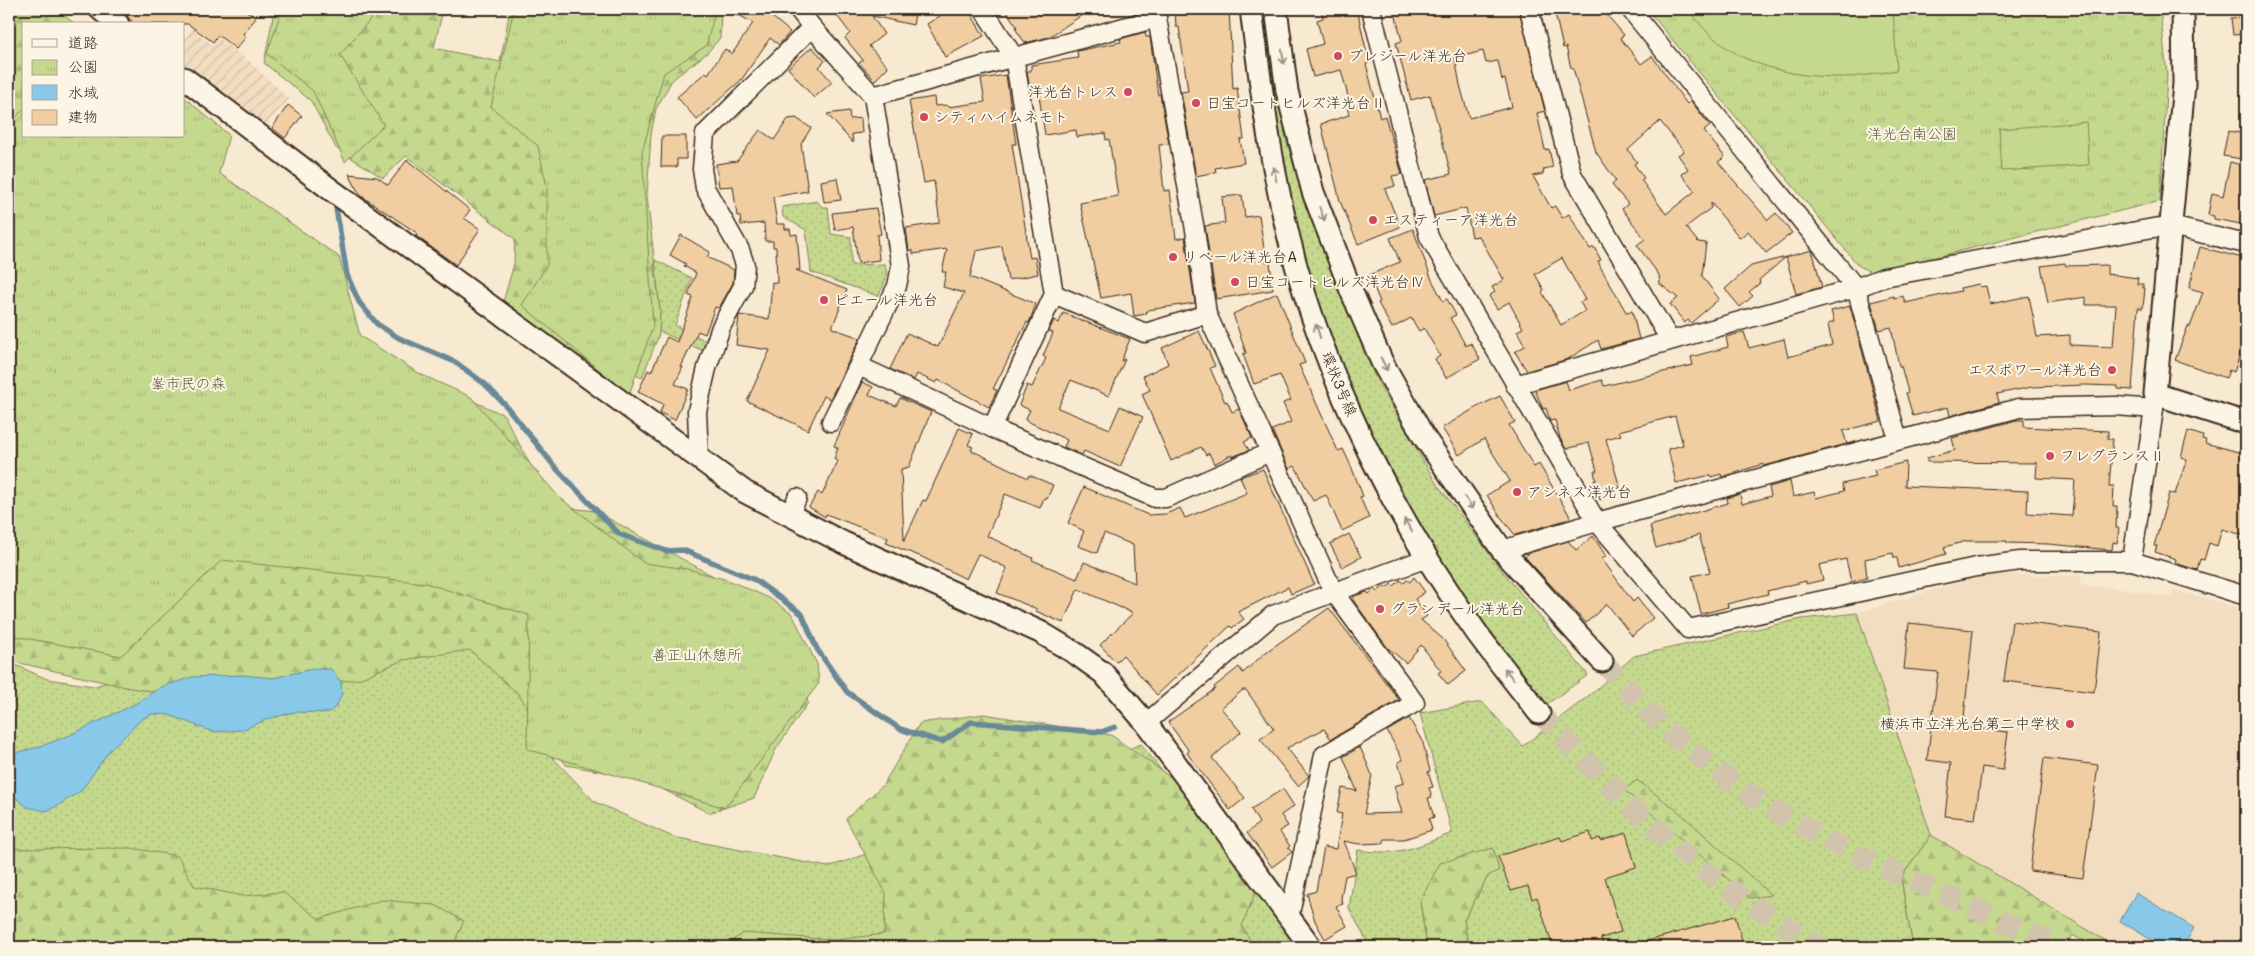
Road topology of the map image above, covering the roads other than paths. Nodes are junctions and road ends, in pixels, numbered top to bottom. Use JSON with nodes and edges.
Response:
{"nodes":[{"id":1,"x":100,"y":9,"type":"edge"},
{"id":2,"x":798,"y":9,"type":"edge"},
{"id":3,"x":983,"y":9,"type":"edge"},
{"id":4,"x":1251,"y":9,"type":"edge"},
{"id":5,"x":1276,"y":9,"type":"edge"},
{"id":6,"x":1372,"y":9,"type":"edge"},
{"id":7,"x":1529,"y":9,"type":"edge"},
{"id":8,"x":1630,"y":9,"type":"edge"},
{"id":9,"x":2183,"y":9,"type":"edge"},
{"id":10,"x":1155,"y":13,"type":"edge"},
{"id":11,"x":116,"y":22,"type":"edge"},
{"id":12,"x":812,"y":27,"type":"junction"},
{"id":13,"x":1014,"y":57,"type":"junction"},
{"id":14,"x":185,"y":79,"type":"edge"},
{"id":15,"x":873,"y":96,"type":"junction"},
{"id":16,"x":2171,"y":226,"type":"junction"},
{"id":17,"x":2246,"y":244,"type":"edge"},
{"id":18,"x":1856,"y":288,"type":"junction"},
{"id":19,"x":1054,"y":294,"type":"junction"},
{"id":20,"x":1207,"y":314,"type":"junction"},
{"id":21,"x":1670,"y":340,"type":"junction"},
{"id":22,"x":859,"y":366,"type":"junction"},
{"id":23,"x":1516,"y":385,"type":"junction"},
{"id":24,"x":2154,"y":402,"type":"junction"},
{"id":25,"x":831,"y":422,"type":"dead end"},
{"id":26,"x":2246,"y":423,"type":"edge"},
{"id":27,"x":992,"y":428,"type":"junction"},
{"id":28,"x":1898,"y":440,"type":"junction"},
{"id":29,"x":1270,"y":452,"type":"junction"},
{"id":30,"x":699,"y":459,"type":"junction"},
{"id":31,"x":1597,"y":522,"type":"junction"},
{"id":32,"x":1502,"y":550,"type":"junction"},
{"id":33,"x":1428,"y":558,"type":"junction"},
{"id":34,"x":2132,"y":561,"type":"junction"},
{"id":35,"x":1333,"y":591,"type":"junction"},
{"id":36,"x":2246,"y":596,"type":"edge"},
{"id":37,"x":1602,"y":661,"type":"tunnel mouth"},
{"id":38,"x":1539,"y":713,"type":"tunnel mouth"},
{"id":39,"x":1146,"y":722,"type":"junction"},
{"id":40,"x":1289,"y":918,"type":"junction"},
{"id":41,"x":1311,"y":947,"type":"edge"}],
"edges":[{"from":1,"to":11,"type":"street"},
{"from":2,"to":12,"type":"street"},
{"from":3,"to":13,"type":"street"},
{"from":33,"to":4,"type":"street","name":"環状3号線","one_way":true},
{"from":5,"to":32,"type":"street","one_way":true},
{"from":6,"to":23,"type":"street"},
{"from":7,"to":21,"type":"street"},
{"from":8,"to":18,"type":"street"},
{"from":9,"to":16,"type":"street"},
{"from":10,"to":13,"type":"street"},
{"from":10,"to":20,"type":"street"},
{"from":12,"to":15,"type":"street"},
{"from":12,"to":30,"type":"street"},
{"from":13,"to":15,"type":"street"},
{"from":13,"to":19,"type":"street"},
{"from":14,"to":30,"type":"street"},
{"from":15,"to":22,"type":"street"},
{"from":16,"to":17,"type":"street"},
{"from":16,"to":18,"type":"street"},
{"from":16,"to":24,"type":"street"},
{"from":18,"to":21,"type":"street"},
{"from":18,"to":28,"type":"street"},
{"from":19,"to":20,"type":"street"},
{"from":19,"to":27,"type":"street"},
{"from":20,"to":29,"type":"street"},
{"from":21,"to":23,"type":"street"},
{"from":22,"to":25,"type":"street"},
{"from":22,"to":27,"type":"street"},
{"from":23,"to":31,"type":"street"},
{"from":24,"to":26,"type":"street"},
{"from":24,"to":28,"type":"street"},
{"from":24,"to":34,"type":"street"},
{"from":27,"to":29,"type":"street"},
{"from":28,"to":31,"type":"street"},
{"from":29,"to":35,"type":"street"},
{"from":30,"to":39,"type":"street"},
{"from":31,"to":32,"type":"street"},
{"from":31,"to":34,"type":"street"},
{"from":32,"to":37,"type":"street"},
{"from":33,"to":35,"type":"street"},
{"from":38,"to":33,"type":"street","name":"環状3号線","one_way":true},
{"from":34,"to":36,"type":"street"},
{"from":35,"to":39,"type":"street"},
{"from":35,"to":40,"type":"street"},
{"from":39,"to":40,"type":"street"},
{"from":40,"to":41,"type":"street"}]}
